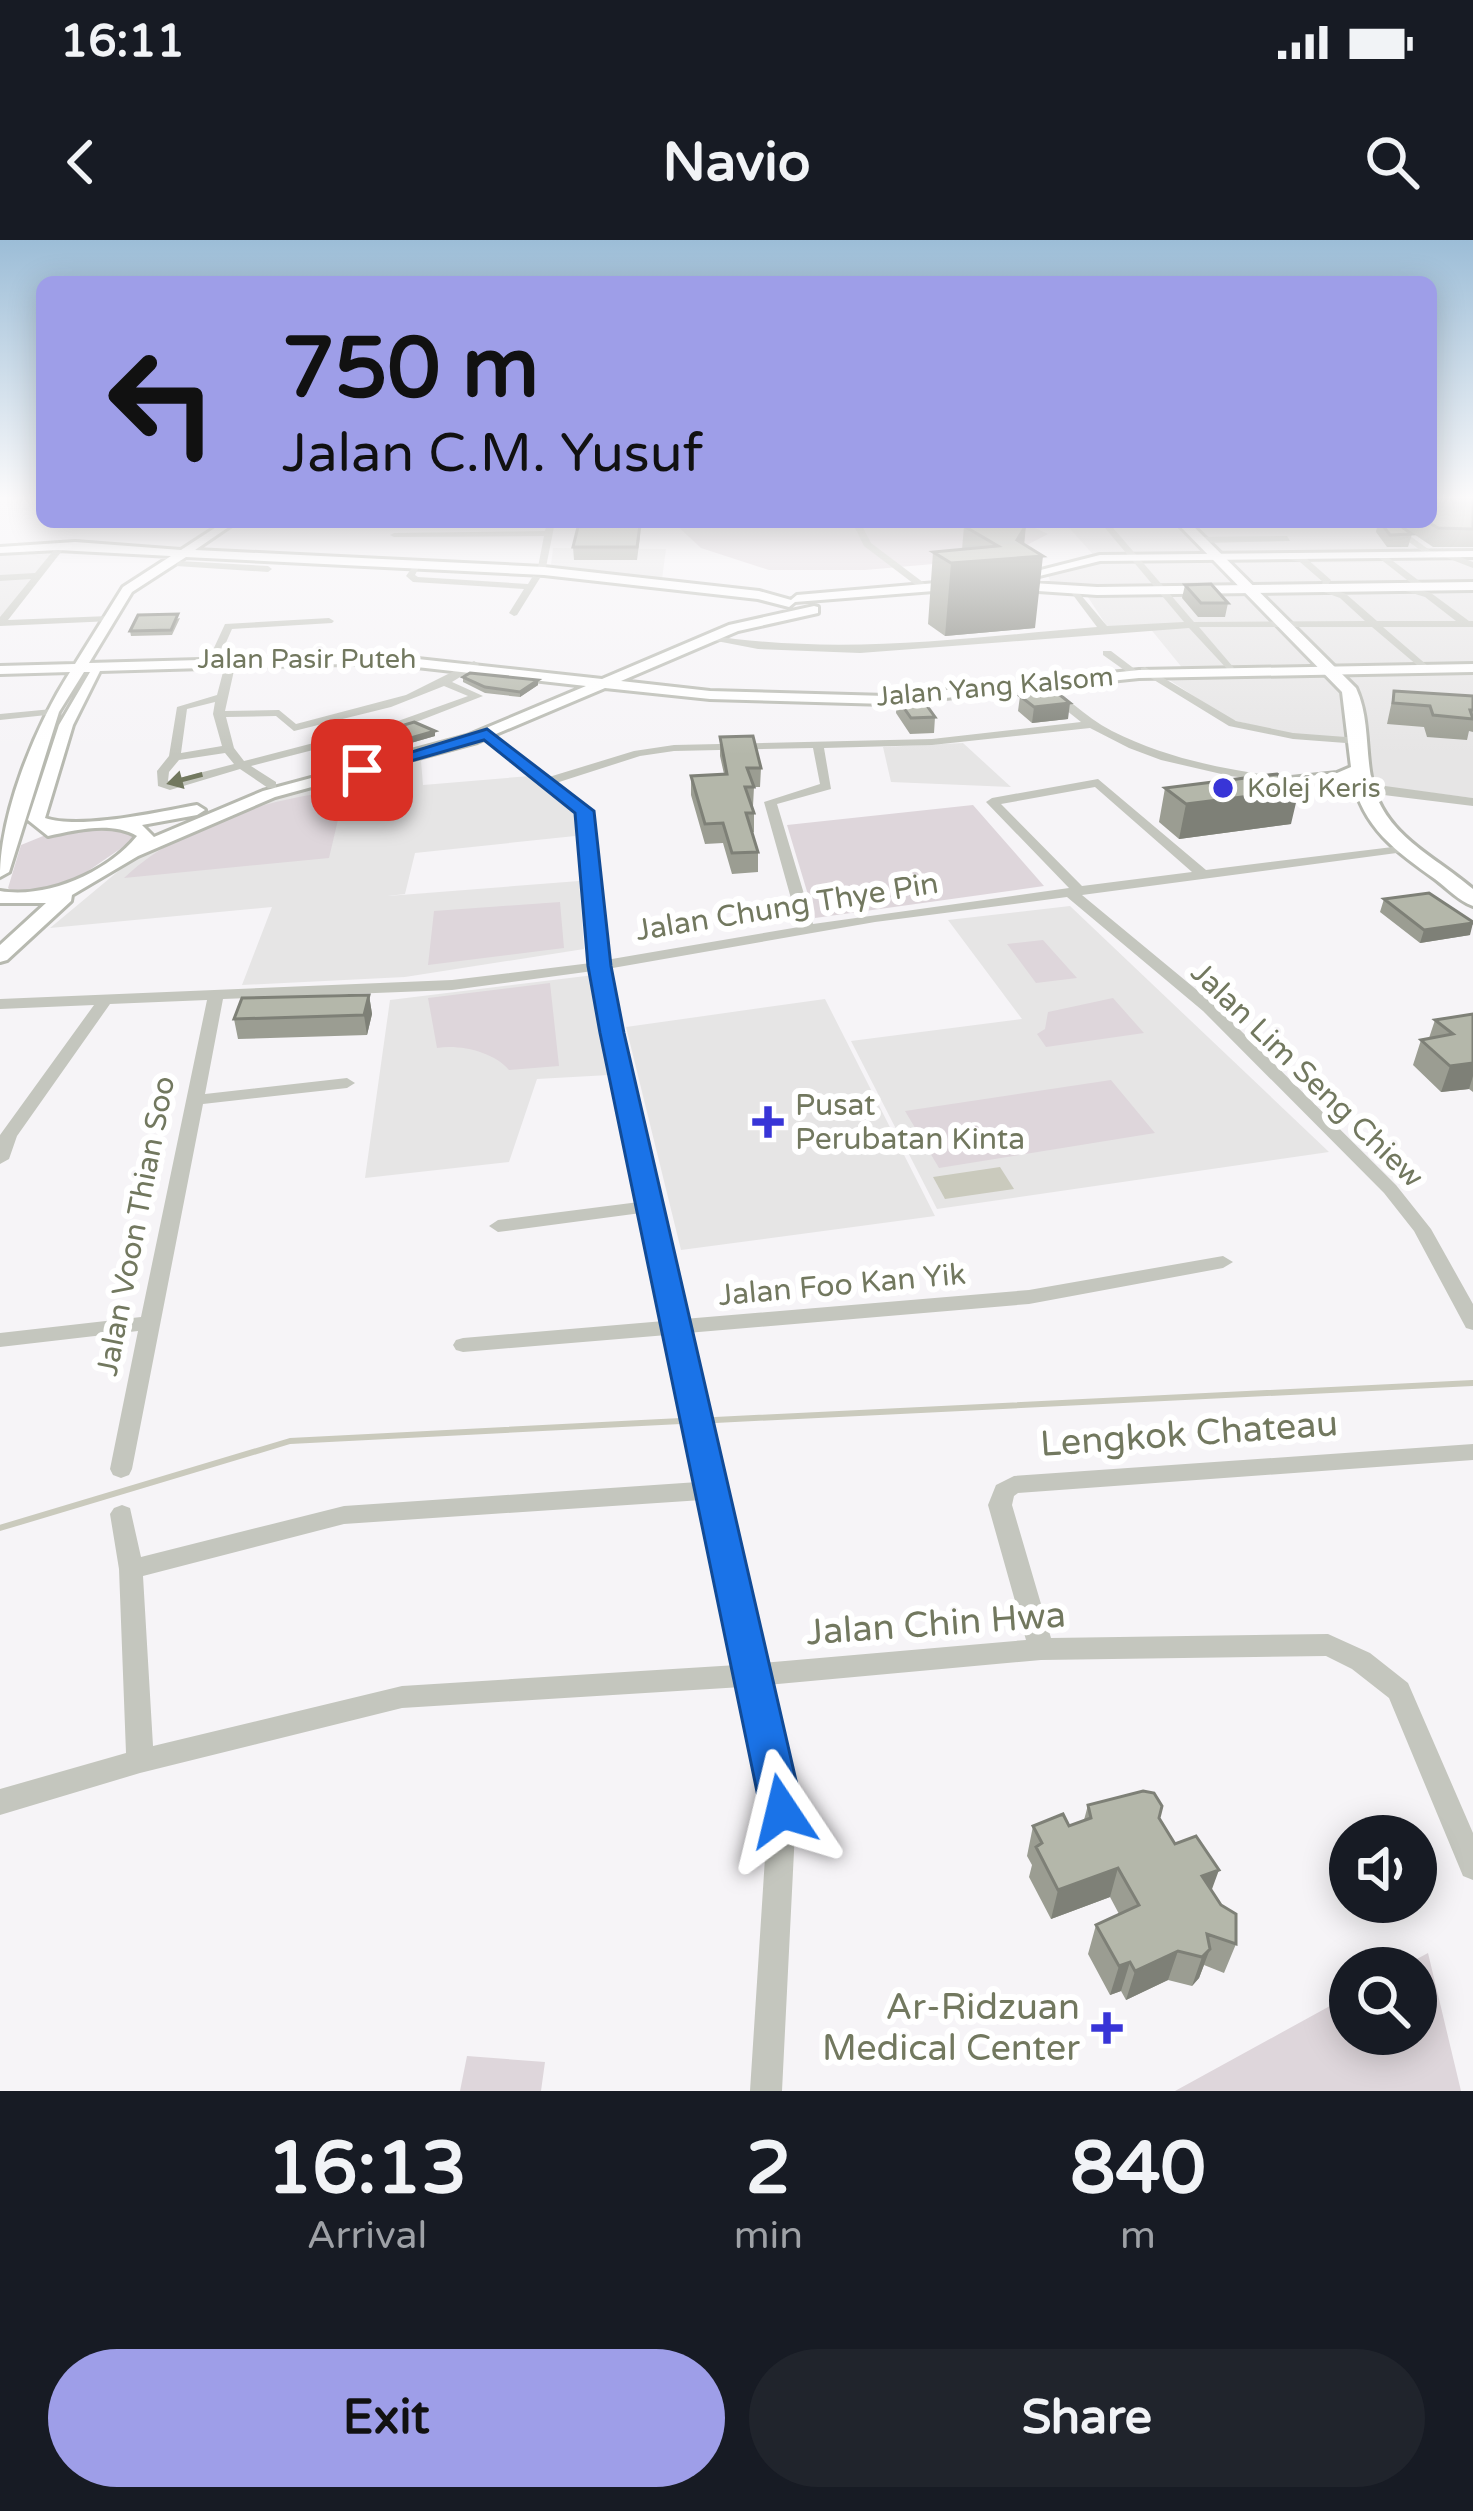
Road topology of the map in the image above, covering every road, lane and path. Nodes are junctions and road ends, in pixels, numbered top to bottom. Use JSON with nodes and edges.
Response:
{"nodes":[{"id":1,"x":33,"y":581,"type":"edge"},
{"id":2,"x":142,"y":581,"type":"edge"},
{"id":3,"x":153,"y":581,"type":"edge"},
{"id":4,"x":442,"y":581,"type":"edge"},
{"id":5,"x":526,"y":581,"type":"edge"},
{"id":6,"x":532,"y":581,"type":"edge"},
{"id":7,"x":642,"y":581,"type":"edge"},
{"id":8,"x":665,"y":581,"type":"edge"},
{"id":9,"x":916,"y":581,"type":"edge"},
{"id":10,"x":1005,"y":581,"type":"edge"},
{"id":11,"x":1063,"y":581,"type":"edge"},
{"id":12,"x":1155,"y":581,"type":"edge"},
{"id":13,"x":1241,"y":581,"type":"edge"},
{"id":14,"x":1327,"y":581,"type":"edge"},
{"id":15,"x":1418,"y":581,"type":"edge"},
{"id":16,"x":529,"y":586,"type":"junction"},
{"id":17,"x":1473,"y":586,"type":"edge"},
{"id":18,"x":925,"y":588,"type":"junction"},
{"id":19,"x":1321,"y":588,"type":"junction"},
{"id":20,"x":1248,"y":589,"type":"junction"},
{"id":21,"x":1430,"y":589,"type":"junction"},
{"id":22,"x":736,"y":591,"type":"junction"},
{"id":23,"x":1076,"y":591,"type":"junction"},
{"id":24,"x":1096,"y":591,"type":"junction"},
{"id":25,"x":1163,"y":591,"type":"junction"},
{"id":26,"x":1348,"y":592,"type":"junction"},
{"id":27,"x":789,"y":603,"type":"junction"},
{"id":28,"x":817,"y":603,"type":"junction"},
{"id":29,"x":514,"y":613,"type":"dead end"},
{"id":30,"x":109,"y":619,"type":"junction"},
{"id":31,"x":328,"y":621,"type":"dead end"},
{"id":32,"x":0,"y":623,"type":"edge"},
{"id":33,"x":1376,"y":625,"type":"junction"},
{"id":34,"x":1285,"y":626,"type":"junction"},
{"id":35,"x":1471,"y":626,"type":"edge"},
{"id":36,"x":1194,"y":627,"type":"junction"},
{"id":37,"x":1103,"y":629,"type":"junction"},
{"id":38,"x":706,"y":638,"type":"junction"},
{"id":39,"x":1107,"y":653,"type":"dead end"},
{"id":40,"x":231,"y":659,"type":"junction"},
{"id":41,"x":213,"y":660,"type":"junction"},
{"id":42,"x":128,"y":663,"type":"junction"},
{"id":43,"x":92,"y":664,"type":"junction"},
{"id":44,"x":57,"y":665,"type":"junction"},
{"id":45,"x":472,"y":666,"type":"junction"},
{"id":46,"x":1422,"y":666,"type":"junction"},
{"id":47,"x":1473,"y":666,"type":"edge"},
{"id":48,"x":0,"y":668,"type":"edge"},
{"id":49,"x":1228,"y":668,"type":"junction"},
{"id":50,"x":1327,"y":668,"type":"junction"},
{"id":51,"x":1142,"y":671,"type":"junction"},
{"id":52,"x":557,"y":680,"type":"junction"},
{"id":53,"x":602,"y":681,"type":"junction"},
{"id":54,"x":446,"y":683,"type":"junction"},
{"id":55,"x":1038,"y":683,"type":"junction"},
{"id":56,"x":220,"y":698,"type":"junction"},
{"id":57,"x":541,"y":703,"type":"junction"},
{"id":58,"x":364,"y":710,"type":"junction"},
{"id":59,"x":52,"y":712,"type":"junction"},
{"id":60,"x":279,"y":712,"type":"junction"},
{"id":61,"x":219,"y":714,"type":"junction"},
{"id":62,"x":0,"y":717,"type":"edge"},
{"id":63,"x":1092,"y":724,"type":"junction"},
{"id":64,"x":293,"y":728,"type":"junction"},
{"id":65,"x":487,"y":734,"type":"junction"},
{"id":66,"x":1359,"y":741,"type":"junction"},
{"id":67,"x":818,"y":745,"type":"junction"},
{"id":68,"x":312,"y":747,"type":"junction"},
{"id":69,"x":227,"y":749,"type":"junction"},
{"id":70,"x":176,"y":757,"type":"junction"},
{"id":71,"x":240,"y":764,"type":"junction"},
{"id":72,"x":1259,"y":777,"type":"junction"},
{"id":73,"x":547,"y":782,"type":"junction"},
{"id":74,"x":1297,"y":782,"type":"joint"},
{"id":75,"x":1363,"y":782,"type":"junction"},
{"id":76,"x":272,"y":785,"type":"junction"},
{"id":77,"x":1258,"y":793,"type":"edge"},
{"id":78,"x":1473,"y":802,"type":"edge"},
{"id":79,"x":19,"y":808,"type":"junction"},
{"id":80,"x":1162,"y":810,"type":"edge"},
{"id":81,"x":1134,"y":815,"type":"junction"},
{"id":82,"x":0,"y":823,"type":"edge"},
{"id":83,"x":116,"y":824,"type":"junction"},
{"id":84,"x":59,"y":828,"type":"junction"},
{"id":85,"x":1404,"y":848,"type":"junction"},
{"id":86,"x":132,"y":852,"type":"junction"},
{"id":87,"x":2,"y":860,"type":"edge"},
{"id":88,"x":1203,"y":874,"type":"junction"},
{"id":89,"x":1075,"y":891,"type":"junction"},
{"id":90,"x":70,"y":892,"type":"junction"},
{"id":91,"x":1470,"y":894,"type":"edge"},
{"id":92,"x":0,"y":897,"type":"edge"},
{"id":93,"x":807,"y":928,"type":"junction"},
{"id":94,"x":0,"y":956,"type":"edge"},
{"id":95,"x":599,"y":966,"type":"junction"},
{"id":96,"x":217,"y":996,"type":"junction"},
{"id":97,"x":106,"y":999,"type":"junction"},
{"id":98,"x":0,"y":1000,"type":"edge"},
{"id":99,"x":347,"y":1083,"type":"dead end"},
{"id":100,"x":196,"y":1100,"type":"junction"},
{"id":101,"x":0,"y":1159,"type":"edge"},
{"id":102,"x":651,"y":1206,"type":"junction"},
{"id":103,"x":498,"y":1226,"type":"dead end"},
{"id":104,"x":1223,"y":1262,"type":"dead end"},
{"id":105,"x":151,"y":1323,"type":"junction"},
{"id":106,"x":1473,"y":1323,"type":"edge"},
{"id":107,"x":678,"y":1330,"type":"junction"},
{"id":108,"x":0,"y":1340,"type":"edge"},
{"id":109,"x":463,"y":1345,"type":"dead end"},
{"id":110,"x":1473,"y":1452,"type":"edge"},
{"id":111,"x":121,"y":1469,"type":"dead end"},
{"id":112,"x":714,"y":1490,"type":"junction"},
{"id":113,"x":122,"y":1514,"type":"dead end"},
{"id":114,"x":131,"y":1569,"type":"junction"},
{"id":115,"x":1041,"y":1649,"type":"junction"},
{"id":116,"x":754,"y":1675,"type":"junction"},
{"id":117,"x":140,"y":1761,"type":"junction"},
{"id":118,"x":0,"y":1802,"type":"edge"},
{"id":119,"x":1462,"y":1812,"type":"edge"},
{"id":120,"x":1473,"y":1866,"type":"edge"},
{"id":121,"x":766,"y":2091,"type":"edge"}],
"edges":[{"from":1,"to":32,"type":"street"},
{"from":2,"to":30,"type":"main road"},
{"from":3,"to":43,"type":"main road"},
{"from":4,"to":16,"type":"street"},
{"from":5,"to":16,"type":"street"},
{"from":6,"to":16,"type":"street"},
{"from":7,"to":22,"type":"main road"},
{"from":8,"to":22,"type":"main road"},
{"from":9,"to":18,"type":"street"},
{"from":10,"to":23,"type":"main road"},
{"from":11,"to":24,"type":"main road"},
{"from":12,"to":25,"type":"street"},
{"from":13,"to":20,"type":"highway"},
{"from":14,"to":19,"type":"street"},
{"from":15,"to":21,"type":"street"},
{"from":16,"to":29,"type":"street"},
{"from":17,"to":21,"type":"main road"},
{"from":18,"to":28,"type":"main road"},
{"from":18,"to":28,"type":"main road"},
{"from":19,"to":20,"type":"main road"},
{"from":19,"to":26,"type":"main road"},
{"from":20,"to":25,"type":"main road"},
{"from":20,"to":34,"type":"highway"},
{"from":21,"to":26,"type":"main road"},
{"from":21,"to":35,"type":"street"},
{"from":22,"to":27,"type":"main road"},
{"from":22,"to":28,"type":"main road"},
{"from":23,"to":24,"type":"main road"},
{"from":23,"to":37,"type":"street"},
{"from":24,"to":25,"type":"main road"},
{"from":25,"to":36,"type":"street"},
{"from":26,"to":33,"type":"street"},
{"from":27,"to":28,"type":"main road"},
{"from":27,"to":53,"type":"main road"},
{"from":28,"to":38,"type":"main road"},
{"from":30,"to":32,"type":"street"},
{"from":30,"to":43,"type":"main road"},
{"from":31,"to":41,"type":"street"},
{"from":33,"to":34,"type":"street"},
{"from":33,"to":35,"type":"street"},
{"from":33,"to":46,"type":"street"},
{"from":34,"to":36,"type":"street"},
{"from":34,"to":50,"type":"highway"},
{"from":36,"to":37,"type":"street"},
{"from":36,"to":49,"type":"street"},
{"from":37,"to":38,"type":"street"},
{"from":38,"to":53,"type":"main road"},
{"from":39,"to":51,"type":"street"},
{"from":40,"to":41,"type":"main road","name":"Jalan Pasir Puteh"},
{"from":40,"to":45,"type":"main road","name":"Jalan Pasir Puteh"},
{"from":40,"to":56,"type":"street"},
{"from":41,"to":42,"type":"main road","name":"Jalan Pasir Puteh"},
{"from":42,"to":43,"type":"main road"},
{"from":42,"to":43,"type":"main road"},
{"from":43,"to":44,"type":"main road"},
{"from":43,"to":44,"type":"main road"},
{"from":43,"to":59,"type":"main road"},
{"from":43,"to":84,"type":"main road"},
{"from":44,"to":48,"type":"main road"},
{"from":45,"to":52,"type":"main road","name":"Jalan Pasir Puteh"},
{"from":45,"to":53,"type":"main road","name":"Jalan Pasir Puteh"},
{"from":45,"to":54,"type":"street"},
{"from":46,"to":47,"type":"main road"},
{"from":46,"to":50,"type":"main road"},
{"from":49,"to":50,"type":"main road","name":"Jalan Yang Kalsom"},
{"from":49,"to":51,"type":"main road","name":"Jalan Yang Kalsom"},
{"from":50,"to":51,"type":"main road","name":"Jalan Yang Kalsom"},
{"from":50,"to":66,"type":"highway"},
{"from":51,"to":55,"type":"main road","name":"Jalan Yang Kalsom"},
{"from":51,"to":66,"type":"street"},
{"from":52,"to":53,"type":"main road","name":"Jalan Pasir Puteh"},
{"from":52,"to":57,"type":"main road"},
{"from":53,"to":55,"type":"main road","name":"Jalan Yang Kalsom"},
{"from":53,"to":57,"type":"main road"},
{"from":53,"to":65,"type":"main road"},
{"from":54,"to":58,"type":"street"},
{"from":54,"to":68,"type":"street"},
{"from":55,"to":63,"type":"street"},
{"from":56,"to":61,"type":"street"},
{"from":56,"to":70,"type":"street"},
{"from":57,"to":76,"type":"main road"},
{"from":58,"to":60,"type":"street"},
{"from":58,"to":64,"type":"street"},
{"from":59,"to":62,"type":"street"},
{"from":59,"to":79,"type":"main road"},
{"from":60,"to":61,"type":"street"},
{"from":60,"to":64,"type":"street"},
{"from":61,"to":69,"type":"street"},
{"from":63,"to":67,"type":"street"},
{"from":63,"to":72,"type":"street"},
{"from":64,"to":68,"type":"street"},
{"from":65,"to":73,"type":"street"},
{"from":65,"to":86,"type":"main road"},
{"from":66,"to":75,"type":"highway"},
{"from":67,"to":73,"type":"street"},
{"from":67,"to":93,"type":"street"},
{"from":68,"to":71,"type":"street"},
{"from":69,"to":70,"type":"street"},
{"from":69,"to":71,"type":"street"},
{"from":71,"to":70,"type":"street","one_way":true},
{"from":71,"to":76,"type":"street"},
{"from":72,"to":74,"type":"street"},
{"from":72,"to":77,"type":"street"},
{"from":73,"to":95,"type":"street"},
{"from":74,"to":75,"type":"highway"},
{"from":75,"to":78,"type":"street"},
{"from":75,"to":85,"type":"highway"},
{"from":76,"to":83,"type":"main road"},
{"from":79,"to":82,"type":"main road"},
{"from":79,"to":87,"type":"main road"},
{"from":80,"to":81,"type":"street"},
{"from":81,"to":88,"type":"street"},
{"from":81,"to":89,"type":"street","name":"Jalan Lim Seng Chiew"},
{"from":83,"to":84,"type":"main road"},
{"from":83,"to":86,"type":"main road"},
{"from":84,"to":87,"type":"main road"},
{"from":85,"to":88,"type":"street","name":"Jalan Chung Thye Pin"},
{"from":85,"to":91,"type":"highway"},
{"from":86,"to":90,"type":"main road"},
{"from":88,"to":89,"type":"street","name":"Jalan Chung Thye Pin"},
{"from":89,"to":93,"type":"street","name":"Jalan Chung Thye Pin"},
{"from":89,"to":106,"type":"street","name":"Jalan Lim Seng Chiew"},
{"from":90,"to":92,"type":"main road"},
{"from":90,"to":94,"type":"main road"},
{"from":93,"to":95,"type":"street","name":"Jalan Chung Thye Pin"},
{"from":95,"to":96,"type":"street","name":"Jalan Chung Thye Pin"},
{"from":95,"to":102,"type":"street"},
{"from":96,"to":97,"type":"street","name":"Jalan Chung Thye Pin"},
{"from":96,"to":100,"type":"street","name":"Jalan Voon Thian Soo"},
{"from":97,"to":98,"type":"street","name":"Jalan Chung Thye Pin"},
{"from":97,"to":101,"type":"street"},
{"from":99,"to":100,"type":"street"},
{"from":100,"to":105,"type":"street","name":"Jalan Voon Thian Soo"},
{"from":102,"to":103,"type":"street"},
{"from":102,"to":107,"type":"street"},
{"from":104,"to":107,"type":"street","name":"Jalan Foo Kan Yik"},
{"from":105,"to":108,"type":"street"},
{"from":105,"to":111,"type":"street","name":"Jalan Voon Thian Soo"},
{"from":107,"to":109,"type":"street","name":"Jalan Foo Kan Yik"},
{"from":107,"to":112,"type":"street"},
{"from":110,"to":115,"type":"street","name":"Lengkok Chateau"},
{"from":112,"to":114,"type":"street"},
{"from":112,"to":116,"type":"street"},
{"from":113,"to":114,"type":"street"},
{"from":114,"to":117,"type":"street"},
{"from":115,"to":116,"type":"street","name":"Jalan Chin Hwa"},
{"from":115,"to":119,"type":"street","name":"Jalan Chin Hwa"},
{"from":116,"to":117,"type":"street","name":"Jalan Chin Hwa"},
{"from":116,"to":121,"type":"street"},
{"from":117,"to":118,"type":"street","name":"Jalan Chin Hwa"},
{"from":119,"to":120,"type":"street","name":"Jalan Chin Hwa"}]}
